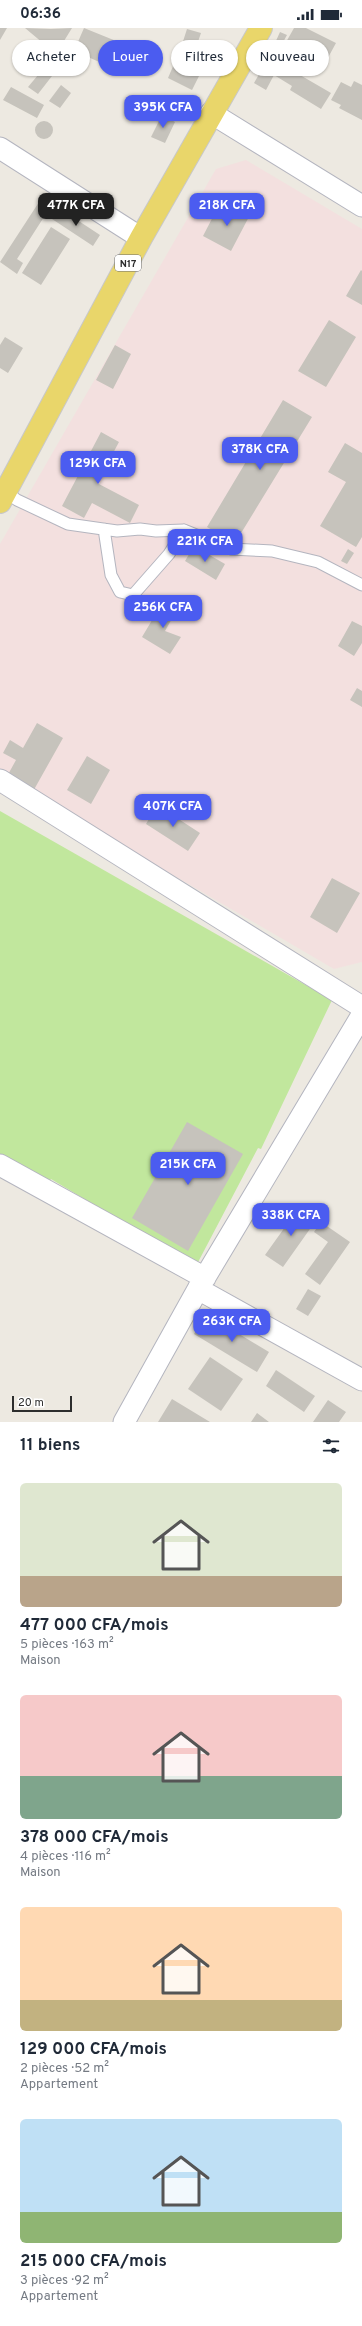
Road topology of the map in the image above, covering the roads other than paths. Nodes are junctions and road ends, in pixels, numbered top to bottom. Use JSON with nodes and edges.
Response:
{"nodes":[{"id":1,"x":260,"y":28,"type":"edge"},
{"id":2,"x":211,"y":112,"type":"junction"},
{"id":3,"x":0,"y":148,"type":"edge"},
{"id":4,"x":362,"y":206,"type":"edge"},
{"id":5,"x":141,"y":238,"type":"junction"},
{"id":6,"x":3,"y":497,"type":"edge"},
{"id":7,"x":104,"y":529,"type":"junction"},
{"id":8,"x":184,"y":530,"type":"junction"},
{"id":9,"x":362,"y":585,"type":"edge"},
{"id":10,"x":0,"y":780,"type":"edge"},
{"id":11,"x":362,"y":1007,"type":"edge"},
{"id":12,"x":362,"y":1015,"type":"edge"},
{"id":13,"x":0,"y":1165,"type":"edge"},
{"id":14,"x":202,"y":1283,"type":"junction"},
{"id":15,"x":362,"y":1380,"type":"edge"},
{"id":16,"x":124,"y":1422,"type":"edge"}],
"edges":[{"from":1,"to":2,"type":"main road","number":"N17"},
{"from":2,"to":4,"type":"street"},
{"from":2,"to":5,"type":"main road","number":"N17"},
{"from":3,"to":5,"type":"street"},
{"from":5,"to":6,"type":"main road","number":"N17"},
{"from":6,"to":7,"type":"lane"},
{"from":7,"to":8,"type":"lane"},
{"from":7,"to":8,"type":"lane"},
{"from":8,"to":9,"type":"lane"},
{"from":10,"to":11,"type":"street"},
{"from":12,"to":14,"type":"street"},
{"from":13,"to":14,"type":"street"},
{"from":14,"to":15,"type":"street"},
{"from":14,"to":16,"type":"street"}]}
